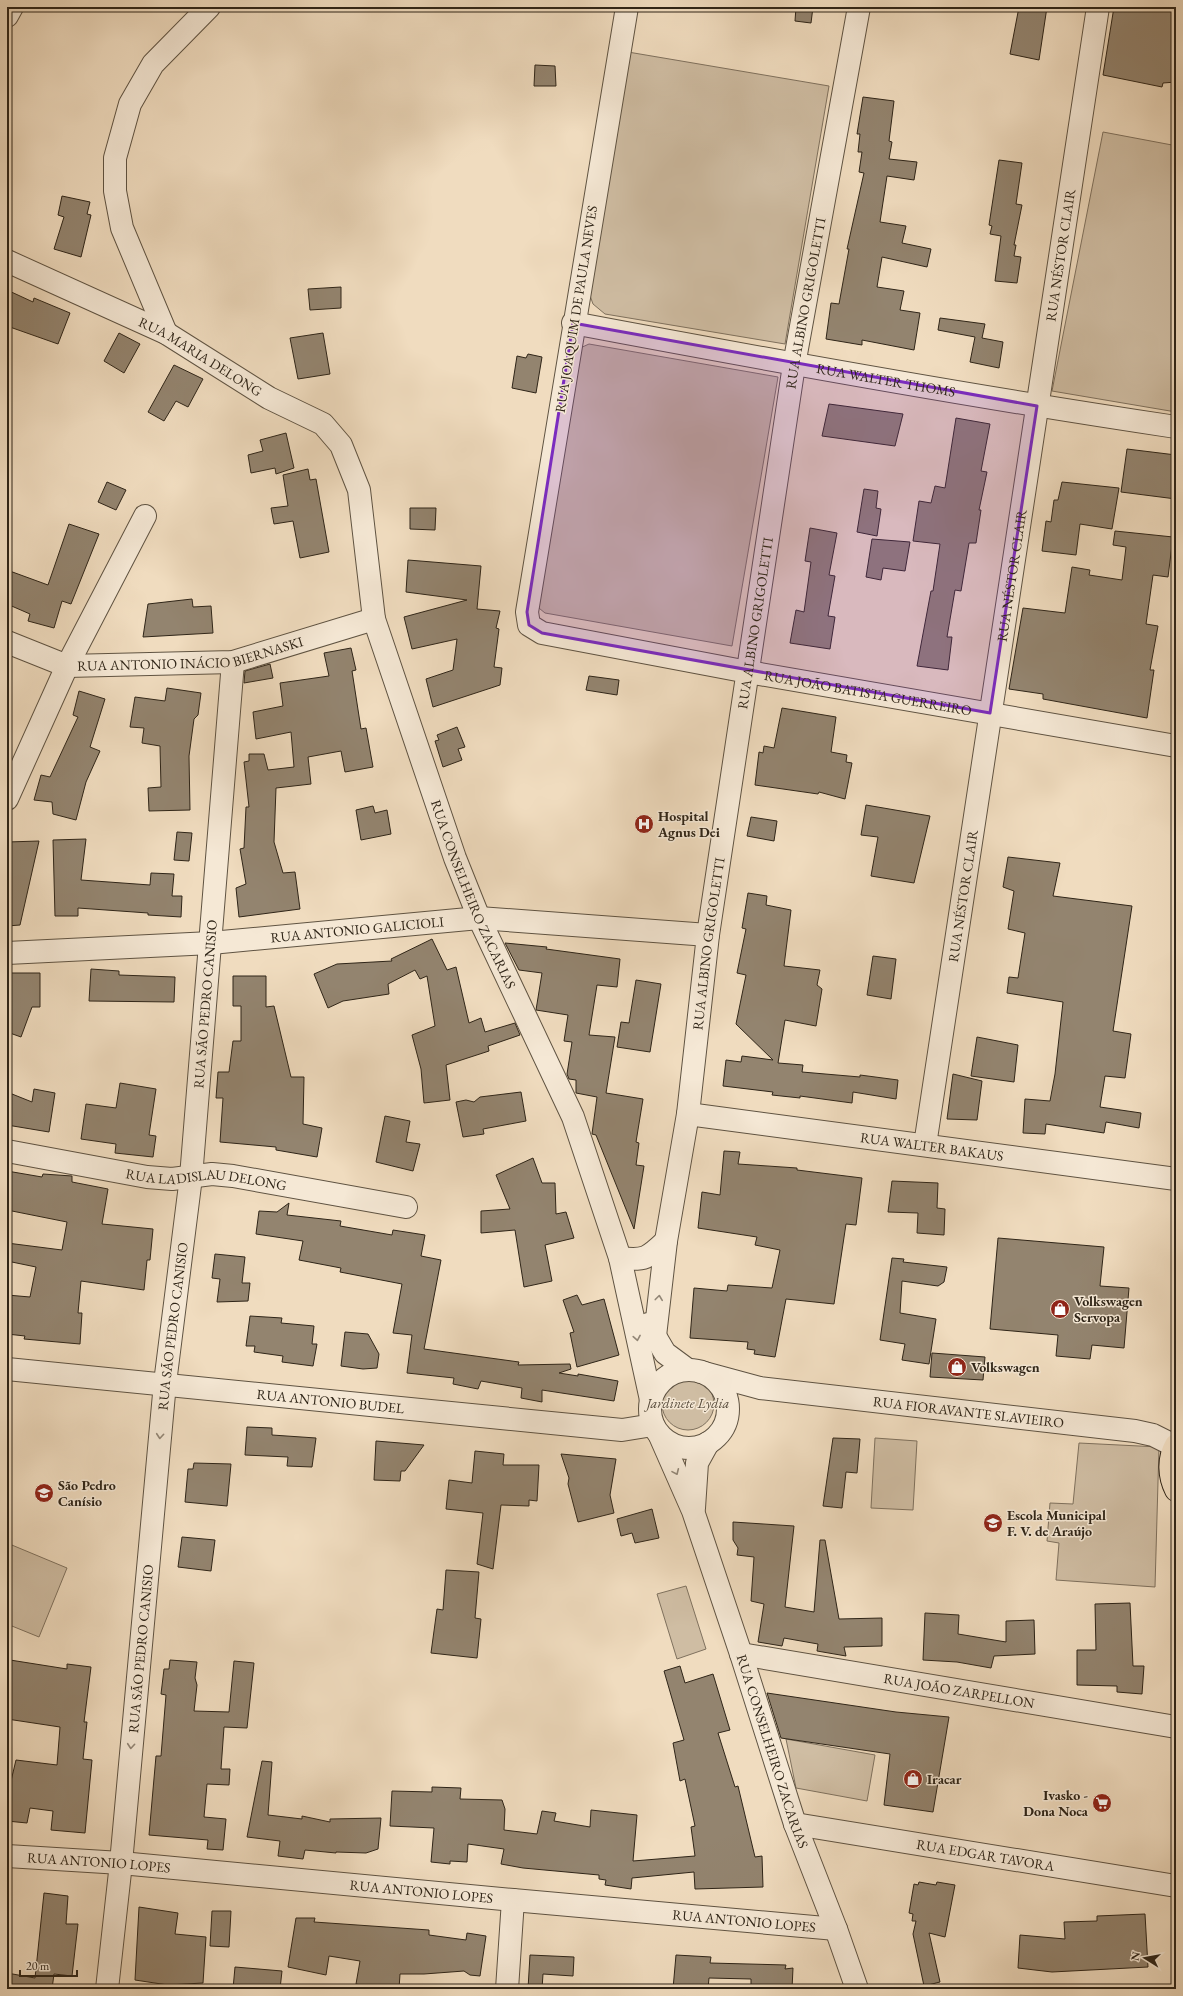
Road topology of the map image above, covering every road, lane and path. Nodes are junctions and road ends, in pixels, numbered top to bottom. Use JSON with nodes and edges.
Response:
{"nodes":[{"id":1,"x":12,"y":7,"type":"edge"},
{"id":2,"x":209,"y":7,"type":"edge"},
{"id":3,"x":627,"y":7,"type":"edge"},
{"id":4,"x":859,"y":7,"type":"edge"},
{"id":5,"x":1098,"y":7,"type":"edge"},
{"id":6,"x":7,"y":16,"type":"edge"},
{"id":7,"x":7,"y":261,"type":"edge"},
{"id":8,"x":573,"y":323,"type":"junction"},
{"id":9,"x":166,"y":333,"type":"junction"},
{"id":10,"x":794,"y":365,"type":"junction"},
{"id":11,"x":1037,"y":406,"type":"junction"},
{"id":12,"x":1176,"y":426,"type":"edge"},
{"id":13,"x":359,"y":490,"type":"joint"},
{"id":14,"x":145,"y":516,"type":"dead end"},
{"id":15,"x":527,"y":612,"type":"joint"},
{"id":16,"x":374,"y":619,"type":"junction"},
{"id":17,"x":7,"y":642,"type":"edge"},
{"id":18,"x":233,"y":662,"type":"junction"},
{"id":19,"x":67,"y":666,"type":"junction"},
{"id":20,"x":748,"y":672,"type":"junction"},
{"id":21,"x":990,"y":713,"type":"junction"},
{"id":22,"x":1176,"y":746,"type":"edge"},
{"id":23,"x":7,"y":799,"type":"edge"},
{"id":24,"x":480,"y":918,"type":"junction"},
{"id":25,"x":708,"y":934,"type":"junction"},
{"id":26,"x":211,"y":944,"type":"junction"},
{"id":27,"x":7,"y":953,"type":"edge"},
{"id":28,"x":688,"y":1114,"type":"junction"},
{"id":29,"x":925,"y":1145,"type":"junction"},
{"id":30,"x":7,"y":1151,"type":"edge"},
{"id":31,"x":191,"y":1177,"type":"junction"},
{"id":32,"x":1176,"y":1178,"type":"edge"},
{"id":33,"x":406,"y":1207,"type":"dead end"},
{"id":34,"x":666,"y":1241,"type":"junction"},
{"id":35,"x":620,"y":1258,"type":"junction"},
{"id":36,"x":627,"y":1286,"type":"junction"},
{"id":37,"x":654,"y":1336,"type":"junction"},
{"id":38,"x":7,"y":1369,"type":"edge"},
{"id":39,"x":695,"y":1371,"type":"junction"},
{"id":40,"x":165,"y":1383,"type":"junction"},
{"id":41,"x":760,"y":1388,"type":"junction"},
{"id":42,"x":651,"y":1400,"type":"junction"},
{"id":43,"x":726,"y":1418,"type":"junction"},
{"id":44,"x":656,"y":1431,"type":"junction"},
{"id":45,"x":708,"y":1444,"type":"junction"},
{"id":46,"x":1175,"y":1445,"type":"edge"},
{"id":47,"x":1176,"y":1490,"type":"edge"},
{"id":48,"x":693,"y":1511,"type":"junction"},
{"id":49,"x":741,"y":1654,"type":"junction"},
{"id":50,"x":1176,"y":1727,"type":"edge"},
{"id":51,"x":795,"y":1824,"type":"junction"},
{"id":52,"x":7,"y":1856,"type":"edge"},
{"id":53,"x":121,"y":1862,"type":"junction"},
{"id":54,"x":1176,"y":1886,"type":"edge"},
{"id":55,"x":514,"y":1900,"type":"junction"},
{"id":56,"x":836,"y":1929,"type":"junction"},
{"id":57,"x":107,"y":1989,"type":"edge"},
{"id":58,"x":507,"y":1989,"type":"edge"},
{"id":59,"x":857,"y":1989,"type":"edge"}],
"edges":[{"from":1,"to":6,"type":"street"},
{"from":2,"to":9,"type":"street"},
{"from":3,"to":8,"type":"street","name":"RUA JOAQUIM DE PAULA NEVES"},
{"from":4,"to":10,"type":"street","name":"RUA ALBINO GRIGOLETTI"},
{"from":5,"to":11,"type":"street","name":"RUA NÉSTOR CLAIR"},
{"from":7,"to":9,"type":"street","name":"RUA MARIA DELONG"},
{"from":8,"to":10,"type":"street","name":"RUA WALTER THOMS"},
{"from":8,"to":15,"type":"street","name":"RUA JOAQUIM DE PAULA NEVES"},
{"from":9,"to":13,"type":"street","name":"RUA MARIA DELONG"},
{"from":10,"to":11,"type":"street","name":"RUA WALTER THOMS"},
{"from":10,"to":20,"type":"street","name":"RUA ALBINO GRIGOLETTI"},
{"from":11,"to":12,"type":"street","name":"RUA WALTER THOMS"},
{"from":11,"to":21,"type":"street","name":"RUA NÉSTOR CLAIR"},
{"from":13,"to":16,"type":"street","name":"RUA CONSELHEIRO ZACARIAS"},
{"from":14,"to":19,"type":"street"},
{"from":15,"to":20,"type":"street","name":"RUA JOÃO BATISTA GUERREIRO"},
{"from":16,"to":18,"type":"street","name":"RUA ANTONIO INÁCIO BIERNASKI"},
{"from":16,"to":24,"type":"street","name":"RUA CONSELHEIRO ZACARIAS"},
{"from":17,"to":19,"type":"street","name":"RUA ANTONIO INÁCIO BIERNASKI"},
{"from":18,"to":19,"type":"street","name":"RUA ANTONIO INÁCIO BIERNASKI"},
{"from":18,"to":26,"type":"street","name":"RUA SÃO PEDRO CANISIO"},
{"from":19,"to":23,"type":"street"},
{"from":20,"to":21,"type":"street","name":"RUA JOÃO BATISTA GUERREIRO"},
{"from":20,"to":25,"type":"street","name":"RUA ALBINO GRIGOLETTI"},
{"from":21,"to":22,"type":"street","name":"RUA JOÃO BATISTA GUERREIRO"},
{"from":21,"to":29,"type":"street","name":"RUA NÉSTOR CLAIR"},
{"from":24,"to":25,"type":"street","name":"RUA ANTONIO GALICIOLI"},
{"from":24,"to":26,"type":"street","name":"RUA ANTONIO GALICIOLI"},
{"from":24,"to":35,"type":"street","name":"RUA CONSELHEIRO ZACARIAS"},
{"from":25,"to":28,"type":"street","name":"RUA ALBINO GRIGOLETTI"},
{"from":26,"to":27,"type":"street","name":"RUA ANTONIO GALICIOLI"},
{"from":26,"to":31,"type":"street","name":"RUA SÃO PEDRO CANISIO"},
{"from":28,"to":29,"type":"street","name":"RUA WALTER BAKAUS"},
{"from":28,"to":34,"type":"street","name":"RUA ALBINO GRIGOLETTI"},
{"from":29,"to":32,"type":"street","name":"RUA WALTER BAKAUS"},
{"from":30,"to":31,"type":"street","name":"RUA LADISLAU DELONG"},
{"from":31,"to":33,"type":"street","name":"RUA LADISLAU DELONG"},
{"from":31,"to":40,"type":"street","name":"RUA SÃO PEDRO CANISIO"},
{"from":34,"to":35,"type":"street"},
{"from":37,"to":34,"type":"street","name":"RUA ALBINO GRIGOLETTI","one_way":true},
{"from":35,"to":36,"type":"street","name":"RUA CONSELHEIRO ZACARIAS"},
{"from":36,"to":37,"type":"street","name":"RUA CONSELHEIRO ZACARIAS"},
{"from":36,"to":42,"type":"street","name":"RUA CONSELHEIRO ZACARIAS","one_way":true},
{"from":37,"to":39,"type":"street","name":"RUA CONSELHEIRO ZACARIAS"},
{"from":38,"to":40,"type":"street","name":"RUA ANTONIO BUDEL"},
{"from":39,"to":41,"type":"street","name":"RUA FIORAVANTE SLAVIEIRO"},
{"from":39,"to":42,"type":"street"},
{"from":39,"to":43,"type":"street"},
{"from":40,"to":44,"type":"street","name":"RUA ANTONIO BUDEL"},
{"from":40,"to":53,"type":"street","name":"RUA SÃO PEDRO CANISIO","one_way":true},
{"from":41,"to":43,"type":"street"},
{"from":41,"to":46,"type":"street","name":"RUA FIORAVANTE SLAVIEIRO"},
{"from":42,"to":44,"type":"street"},
{"from":43,"to":45,"type":"street"},
{"from":44,"to":45,"type":"street"},
{"from":44,"to":48,"type":"street","name":"RUA CONSELHEIRO ZACARIAS","one_way":true},
{"from":45,"to":48,"type":"street","name":"RUA CONSELHEIRO ZACARIAS"},
{"from":46,"to":47,"type":"main road"},
{"from":48,"to":49,"type":"street","name":"RUA CONSELHEIRO ZACARIAS"},
{"from":49,"to":50,"type":"street","name":"RUA JOÃO ZARPELLON"},
{"from":49,"to":51,"type":"street","name":"RUA CONSELHEIRO ZACARIAS"},
{"from":51,"to":54,"type":"street","name":"RUA EDGAR TAVORA"},
{"from":51,"to":56,"type":"street","name":"RUA CONSELHEIRO ZACARIAS"},
{"from":52,"to":53,"type":"street","name":"RUA ANTONIO LOPES"},
{"from":53,"to":55,"type":"street","name":"RUA ANTONIO LOPES"},
{"from":53,"to":57,"type":"street","name":"RUA SÃO PEDRO CANISIO"},
{"from":55,"to":56,"type":"street","name":"RUA ANTONIO LOPES"},
{"from":55,"to":58,"type":"street"},
{"from":56,"to":59,"type":"street","name":"RUA CONSELHEIRO ZACARIAS"}]}
